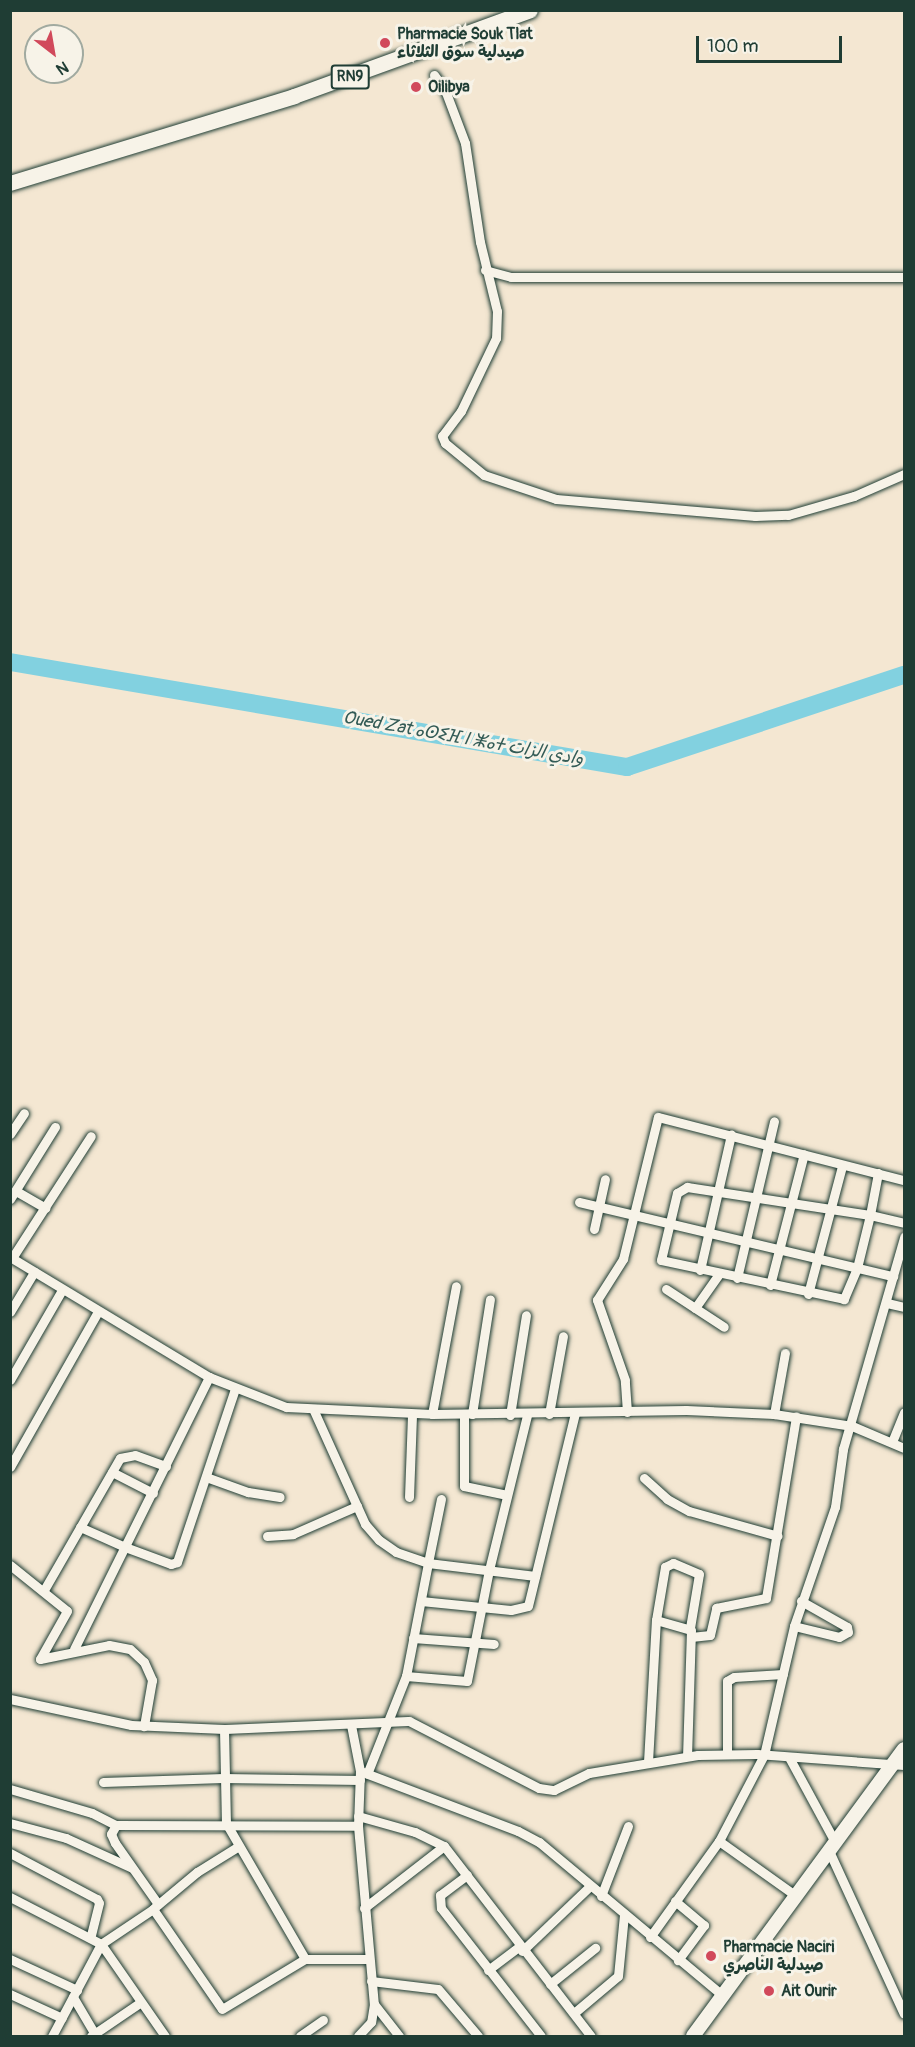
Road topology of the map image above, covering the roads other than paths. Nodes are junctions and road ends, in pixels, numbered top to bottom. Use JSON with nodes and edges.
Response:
{"nodes":[{"id":1,"x":530,"y":10,"type":"edge"},
{"id":2,"x":434,"y":75,"type":"dead end"},
{"id":3,"x":10,"y":183,"type":"edge"},
{"id":4,"x":485,"y":270,"type":"junction"},
{"id":5,"x":904,"y":277,"type":"edge"},
{"id":6,"x":904,"y":474,"type":"edge"},
{"id":7,"x":24,"y":1113,"type":"dead end"},
{"id":8,"x":774,"y":1121,"type":"dead end"},
{"id":9,"x":56,"y":1127,"type":"dead end"},
{"id":10,"x":10,"y":1134,"type":"edge"},
{"id":11,"x":731,"y":1135,"type":"junction"},
{"id":12,"x":92,"y":1136,"type":"dead end"},
{"id":13,"x":768,"y":1146,"type":"junction"},
{"id":14,"x":804,"y":1154,"type":"junction"},
{"id":15,"x":842,"y":1166,"type":"junction"},
{"id":16,"x":878,"y":1173,"type":"junction"},
{"id":17,"x":605,"y":1179,"type":"dead end"},
{"id":18,"x":904,"y":1180,"type":"edge"},
{"id":19,"x":719,"y":1192,"type":"junction"},
{"id":20,"x":12,"y":1195,"type":"edge"},
{"id":21,"x":757,"y":1197,"type":"junction"},
{"id":22,"x":579,"y":1202,"type":"dead end"},
{"id":23,"x":793,"y":1204,"type":"junction"},
{"id":24,"x":599,"y":1207,"type":"junction"},
{"id":25,"x":45,"y":1208,"type":"junction"},
{"id":26,"x":833,"y":1209,"type":"junction"},
{"id":27,"x":870,"y":1215,"type":"junction"},
{"id":28,"x":635,"y":1216,"type":"junction"},
{"id":29,"x":904,"y":1223,"type":"edge"},
{"id":30,"x":669,"y":1225,"type":"junction"},
{"id":31,"x":594,"y":1229,"type":"dead end"},
{"id":32,"x":709,"y":1234,"type":"junction"},
{"id":33,"x":904,"y":1237,"type":"edge"},
{"id":34,"x":746,"y":1242,"type":"junction"},
{"id":35,"x":781,"y":1251,"type":"junction"},
{"id":36,"x":11,"y":1258,"type":"edge"},
{"id":37,"x":819,"y":1259,"type":"junction"},
{"id":38,"x":901,"y":1265,"type":"edge"},
{"id":39,"x":857,"y":1268,"type":"junction"},
{"id":40,"x":700,"y":1270,"type":"junction"},
{"id":41,"x":34,"y":1272,"type":"junction"},
{"id":42,"x":718,"y":1274,"type":"junction"},
{"id":43,"x":893,"y":1276,"type":"junction"},
{"id":44,"x":737,"y":1278,"type":"junction"},
{"id":45,"x":770,"y":1285,"type":"junction"},
{"id":46,"x":456,"y":1286,"type":"dead end"},
{"id":47,"x":666,"y":1289,"type":"dead end"},
{"id":48,"x":62,"y":1290,"type":"junction"},
{"id":49,"x":808,"y":1294,"type":"junction"},
{"id":50,"x":490,"y":1299,"type":"dead end"},
{"id":51,"x":887,"y":1303,"type":"junction"},
{"id":52,"x":904,"y":1307,"type":"edge"},
{"id":53,"x":695,"y":1308,"type":"junction"},
{"id":54,"x":10,"y":1312,"type":"edge"},
{"id":55,"x":98,"y":1313,"type":"junction"},
{"id":56,"x":526,"y":1315,"type":"dead end"},
{"id":57,"x":724,"y":1327,"type":"dead end"},
{"id":58,"x":563,"y":1336,"type":"dead end"},
{"id":59,"x":785,"y":1353,"type":"dead end"},
{"id":60,"x":209,"y":1377,"type":"junction"},
{"id":61,"x":10,"y":1380,"type":"edge"},
{"id":62,"x":235,"y":1389,"type":"junction"},
{"id":63,"x":314,"y":1411,"type":"junction"},
{"id":64,"x":627,"y":1412,"type":"junction"},
{"id":65,"x":904,"y":1412,"type":"edge"},
{"id":66,"x":575,"y":1413,"type":"junction"},
{"id":67,"x":412,"y":1414,"type":"junction"},
{"id":68,"x":432,"y":1414,"type":"junction"},
{"id":69,"x":468,"y":1414,"type":"junction"},
{"id":70,"x":549,"y":1414,"type":"junction"},
{"id":71,"x":774,"y":1414,"type":"junction"},
{"id":72,"x":510,"y":1415,"type":"junction"},
{"id":73,"x":527,"y":1415,"type":"junction"},
{"id":74,"x":796,"y":1416,"type":"junction"},
{"id":75,"x":852,"y":1426,"type":"junction"},
{"id":76,"x":892,"y":1442,"type":"junction"},
{"id":77,"x":904,"y":1448,"type":"edge"},
{"id":78,"x":166,"y":1466,"type":"junction"},
{"id":79,"x":10,"y":1467,"type":"edge"},
{"id":80,"x":112,"y":1472,"type":"junction"},
{"id":81,"x":206,"y":1477,"type":"junction"},
{"id":82,"x":644,"y":1478,"type":"dead end"},
{"id":83,"x":153,"y":1493,"type":"junction"},
{"id":84,"x":507,"y":1495,"type":"junction"},
{"id":85,"x":280,"y":1497,"type":"dead end"},
{"id":86,"x":410,"y":1497,"type":"dead end"},
{"id":87,"x":441,"y":1499,"type":"dead end"},
{"id":88,"x":357,"y":1506,"type":"junction"},
{"id":89,"x":80,"y":1527,"type":"junction"},
{"id":90,"x":267,"y":1536,"type":"dead end"},
{"id":91,"x":778,"y":1536,"type":"junction"},
{"id":92,"x":125,"y":1547,"type":"junction"},
{"id":93,"x":428,"y":1563,"type":"junction"},
{"id":94,"x":10,"y":1565,"type":"edge"},
{"id":95,"x":489,"y":1570,"type":"junction"},
{"id":96,"x":535,"y":1576,"type":"junction"},
{"id":97,"x":44,"y":1590,"type":"junction"},
{"id":98,"x":421,"y":1601,"type":"junction"},
{"id":99,"x":801,"y":1601,"type":"junction"},
{"id":100,"x":480,"y":1607,"type":"junction"},
{"id":101,"x":656,"y":1620,"type":"junction"},
{"id":102,"x":794,"y":1626,"type":"junction"},
{"id":103,"x":691,"y":1632,"type":"junction"},
{"id":104,"x":413,"y":1638,"type":"junction"},
{"id":105,"x":473,"y":1642,"type":"junction"},
{"id":106,"x":494,"y":1644,"type":"dead end"},
{"id":107,"x":75,"y":1649,"type":"junction"},
{"id":108,"x":783,"y":1674,"type":"junction"},
{"id":109,"x":406,"y":1676,"type":"junction"},
{"id":110,"x":10,"y":1699,"type":"edge"},
{"id":111,"x":387,"y":1724,"type":"junction"},
{"id":112,"x":351,"y":1725,"type":"junction"},
{"id":113,"x":144,"y":1726,"type":"junction"},
{"id":114,"x":224,"y":1730,"type":"junction"},
{"id":115,"x":904,"y":1749,"type":"edge"},
{"id":116,"x":727,"y":1753,"type":"junction"},
{"id":117,"x":764,"y":1755,"type":"junction"},
{"id":118,"x":687,"y":1756,"type":"junction"},
{"id":119,"x":790,"y":1759,"type":"junction"},
{"id":120,"x":648,"y":1762,"type":"junction"},
{"id":121,"x":899,"y":1765,"type":"edge"},
{"id":122,"x":362,"y":1775,"type":"junction"},
{"id":123,"x":223,"y":1778,"type":"junction"},
{"id":124,"x":103,"y":1782,"type":"dead end"},
{"id":125,"x":10,"y":1789,"type":"edge"},
{"id":126,"x":358,"y":1821,"type":"junction"},
{"id":127,"x":226,"y":1822,"type":"junction"},
{"id":128,"x":10,"y":1823,"type":"edge"},
{"id":129,"x":116,"y":1825,"type":"junction"},
{"id":130,"x":628,"y":1826,"type":"dead end"},
{"id":131,"x":719,"y":1841,"type":"junction"},
{"id":132,"x":240,"y":1846,"type":"junction"},
{"id":133,"x":444,"y":1846,"type":"junction"},
{"id":134,"x":832,"y":1847,"type":"junction"},
{"id":135,"x":10,"y":1853,"type":"edge"},
{"id":136,"x":133,"y":1868,"type":"junction"},
{"id":137,"x":467,"y":1875,"type":"junction"},
{"id":138,"x":589,"y":1887,"type":"junction"},
{"id":139,"x":601,"y":1896,"type":"junction"},
{"id":140,"x":796,"y":1896,"type":"junction"},
{"id":141,"x":10,"y":1897,"type":"edge"},
{"id":142,"x":675,"y":1901,"type":"junction"},
{"id":143,"x":156,"y":1906,"type":"junction"},
{"id":144,"x":364,"y":1908,"type":"junction"},
{"id":145,"x":624,"y":1916,"type":"junction"},
{"id":146,"x":650,"y":1937,"type":"junction"},
{"id":147,"x":90,"y":1938,"type":"junction"},
{"id":148,"x":101,"y":1944,"type":"junction"},
{"id":149,"x":595,"y":1948,"type":"dead end"},
{"id":150,"x":521,"y":1949,"type":"junction"},
{"id":151,"x":10,"y":1959,"type":"edge"},
{"id":152,"x":305,"y":1959,"type":"junction"},
{"id":153,"x":369,"y":1959,"type":"junction"},
{"id":154,"x":678,"y":1960,"type":"junction"},
{"id":155,"x":488,"y":1970,"type":"junction"},
{"id":156,"x":371,"y":1981,"type":"junction"},
{"id":157,"x":550,"y":1984,"type":"junction"},
{"id":158,"x":75,"y":1993,"type":"junction"},
{"id":159,"x":10,"y":1994,"type":"edge"},
{"id":160,"x":722,"y":1995,"type":"junction"},
{"id":161,"x":141,"y":2002,"type":"junction"},
{"id":162,"x":374,"y":2004,"type":"junction"},
{"id":163,"x":574,"y":2013,"type":"junction"},
{"id":164,"x":904,"y":2014,"type":"edge"},
{"id":165,"x":62,"y":2018,"type":"junction"},
{"id":166,"x":323,"y":2020,"type":"dead end"},
{"id":167,"x":94,"y":2036,"type":"edge"},
{"id":168,"x":52,"y":2037,"type":"edge"},
{"id":169,"x":165,"y":2037,"type":"edge"},
{"id":170,"x":300,"y":2037,"type":"edge"},
{"id":171,"x":358,"y":2037,"type":"edge"},
{"id":172,"x":399,"y":2037,"type":"edge"},
{"id":173,"x":478,"y":2037,"type":"edge"},
{"id":174,"x":541,"y":2037,"type":"edge"},
{"id":175,"x":591,"y":2037,"type":"edge"},
{"id":176,"x":693,"y":2037,"type":"edge"}],
"edges":[{"from":1,"to":3,"type":"main road","number":"RN9"},
{"from":2,"to":4,"type":"street"},
{"from":4,"to":5,"type":"street"},
{"from":4,"to":6,"type":"street"},
{"from":7,"to":10,"type":"street"},
{"from":8,"to":13,"type":"street"},
{"from":9,"to":20,"type":"street"},
{"from":11,"to":13,"type":"street"},
{"from":11,"to":19,"type":"street"},
{"from":11,"to":28,"type":"street"},
{"from":12,"to":25,"type":"street"},
{"from":13,"to":14,"type":"street"},
{"from":13,"to":21,"type":"street"},
{"from":14,"to":15,"type":"street"},
{"from":14,"to":23,"type":"street"},
{"from":15,"to":16,"type":"street"},
{"from":15,"to":26,"type":"street"},
{"from":16,"to":18,"type":"street"},
{"from":16,"to":27,"type":"street"},
{"from":17,"to":24,"type":"street"},
{"from":19,"to":21,"type":"street"},
{"from":19,"to":30,"type":"street"},
{"from":19,"to":32,"type":"street"},
{"from":20,"to":25,"type":"street"},
{"from":21,"to":23,"type":"street"},
{"from":21,"to":34,"type":"street"},
{"from":22,"to":24,"type":"street"},
{"from":23,"to":26,"type":"street"},
{"from":23,"to":35,"type":"street"},
{"from":24,"to":28,"type":"street"},
{"from":24,"to":31,"type":"street"},
{"from":25,"to":36,"type":"street"},
{"from":26,"to":27,"type":"street"},
{"from":26,"to":37,"type":"street"},
{"from":27,"to":29,"type":"street"},
{"from":27,"to":39,"type":"street"},
{"from":28,"to":30,"type":"street"},
{"from":28,"to":64,"type":"street"},
{"from":30,"to":32,"type":"street"},
{"from":30,"to":40,"type":"street"},
{"from":32,"to":34,"type":"street"},
{"from":32,"to":40,"type":"street"},
{"from":33,"to":38,"type":"street"},
{"from":34,"to":35,"type":"street"},
{"from":34,"to":44,"type":"street"},
{"from":35,"to":37,"type":"street"},
{"from":35,"to":45,"type":"street"},
{"from":36,"to":41,"type":"street"},
{"from":37,"to":39,"type":"street"},
{"from":37,"to":49,"type":"street"},
{"from":38,"to":43,"type":"street"},
{"from":39,"to":43,"type":"street"},
{"from":39,"to":49,"type":"street"},
{"from":40,"to":42,"type":"street"},
{"from":41,"to":48,"type":"street"},
{"from":41,"to":54,"type":"street"},
{"from":42,"to":44,"type":"street"},
{"from":42,"to":53,"type":"street"},
{"from":43,"to":51,"type":"street"},
{"from":44,"to":45,"type":"street"},
{"from":45,"to":49,"type":"street"},
{"from":46,"to":68,"type":"street"},
{"from":47,"to":53,"type":"street"},
{"from":48,"to":55,"type":"street"},
{"from":48,"to":61,"type":"street"},
{"from":50,"to":69,"type":"street"},
{"from":51,"to":52,"type":"street"},
{"from":51,"to":75,"type":"street"},
{"from":53,"to":57,"type":"street"},
{"from":55,"to":60,"type":"street"},
{"from":55,"to":79,"type":"street"},
{"from":56,"to":72,"type":"street"},
{"from":58,"to":70,"type":"street"},
{"from":59,"to":71,"type":"street"},
{"from":60,"to":62,"type":"street"},
{"from":60,"to":78,"type":"street"},
{"from":62,"to":63,"type":"street"},
{"from":62,"to":81,"type":"street"},
{"from":63,"to":67,"type":"street"},
{"from":63,"to":88,"type":"street"},
{"from":64,"to":66,"type":"street"},
{"from":64,"to":71,"type":"street"},
{"from":65,"to":76,"type":"street"},
{"from":66,"to":70,"type":"street"},
{"from":66,"to":96,"type":"street"},
{"from":67,"to":68,"type":"street"},
{"from":67,"to":86,"type":"street"},
{"from":68,"to":69,"type":"street"},
{"from":69,"to":72,"type":"street"},
{"from":69,"to":84,"type":"street"},
{"from":70,"to":73,"type":"street"},
{"from":71,"to":74,"type":"street"},
{"from":72,"to":73,"type":"street"},
{"from":73,"to":84,"type":"street"},
{"from":74,"to":75,"type":"street"},
{"from":74,"to":91,"type":"street"},
{"from":75,"to":76,"type":"street"},
{"from":75,"to":99,"type":"street"},
{"from":76,"to":77,"type":"street"},
{"from":78,"to":80,"type":"street"},
{"from":78,"to":83,"type":"street"},
{"from":80,"to":83,"type":"street"},
{"from":80,"to":89,"type":"street"},
{"from":81,"to":85,"type":"street"},
{"from":81,"to":92,"type":"street"},
{"from":82,"to":91,"type":"street"},
{"from":83,"to":92,"type":"street"},
{"from":84,"to":95,"type":"street"},
{"from":87,"to":93,"type":"street"},
{"from":88,"to":90,"type":"street"},
{"from":88,"to":93,"type":"street"},
{"from":89,"to":92,"type":"street"},
{"from":89,"to":97,"type":"street"},
{"from":91,"to":103,"type":"street"},
{"from":92,"to":107,"type":"street"},
{"from":93,"to":95,"type":"street"},
{"from":93,"to":98,"type":"street"},
{"from":94,"to":97,"type":"street"},
{"from":95,"to":96,"type":"street"},
{"from":95,"to":100,"type":"street"},
{"from":96,"to":100,"type":"street"},
{"from":97,"to":107,"type":"street"},
{"from":98,"to":100,"type":"street"},
{"from":98,"to":104,"type":"street"},
{"from":99,"to":102,"type":"street"},
{"from":99,"to":102,"type":"street"},
{"from":100,"to":105,"type":"street"},
{"from":101,"to":103,"type":"street"},
{"from":101,"to":103,"type":"street"},
{"from":101,"to":120,"type":"street"},
{"from":102,"to":108,"type":"street"},
{"from":103,"to":118,"type":"street"},
{"from":104,"to":105,"type":"street"},
{"from":104,"to":109,"type":"street"},
{"from":105,"to":106,"type":"street"},
{"from":105,"to":109,"type":"street"},
{"from":107,"to":113,"type":"street"},
{"from":108,"to":116,"type":"street"},
{"from":108,"to":117,"type":"street"},
{"from":109,"to":111,"type":"street"},
{"from":110,"to":113,"type":"street"},
{"from":111,"to":112,"type":"street"},
{"from":111,"to":120,"type":"street"},
{"from":111,"to":122,"type":"street"},
{"from":112,"to":114,"type":"street"},
{"from":112,"to":122,"type":"street"},
{"from":113,"to":114,"type":"street"},
{"from":114,"to":123,"type":"street"},
{"from":115,"to":121,"type":"street"},
{"from":116,"to":117,"type":"street"},
{"from":116,"to":118,"type":"street"},
{"from":117,"to":119,"type":"street"},
{"from":117,"to":131,"type":"street"},
{"from":118,"to":120,"type":"street"},
{"from":119,"to":121,"type":"street"},
{"from":119,"to":134,"type":"street"},
{"from":121,"to":134,"type":"street"},
{"from":122,"to":123,"type":"street"},
{"from":122,"to":126,"type":"street"},
{"from":122,"to":138,"type":"street"},
{"from":123,"to":124,"type":"street"},
{"from":123,"to":127,"type":"street"},
{"from":125,"to":129,"type":"street"},
{"from":126,"to":127,"type":"street"},
{"from":126,"to":133,"type":"street"},
{"from":126,"to":144,"type":"street"},
{"from":127,"to":129,"type":"street"},
{"from":127,"to":132,"type":"street"},
{"from":128,"to":136,"type":"street"},
{"from":129,"to":136,"type":"street"},
{"from":130,"to":139,"type":"street"},
{"from":131,"to":140,"type":"street"},
{"from":131,"to":142,"type":"street"},
{"from":132,"to":143,"type":"street"},
{"from":132,"to":152,"type":"street"},
{"from":133,"to":137,"type":"street"},
{"from":133,"to":144,"type":"street"},
{"from":134,"to":140,"type":"street"},
{"from":134,"to":164,"type":"street"},
{"from":135,"to":147,"type":"street"},
{"from":136,"to":143,"type":"street"},
{"from":137,"to":150,"type":"street"},
{"from":137,"to":155,"type":"street"},
{"from":138,"to":139,"type":"street"},
{"from":138,"to":150,"type":"street"},
{"from":139,"to":145,"type":"street"},
{"from":140,"to":160,"type":"street"},
{"from":141,"to":147,"type":"street"},
{"from":142,"to":146,"type":"street"},
{"from":142,"to":154,"type":"street"},
{"from":143,"to":148,"type":"street"},
{"from":143,"to":152,"type":"street"},
{"from":144,"to":153,"type":"street"},
{"from":145,"to":146,"type":"street"},
{"from":145,"to":163,"type":"street"},
{"from":146,"to":154,"type":"street"},
{"from":147,"to":148,"type":"street"},
{"from":148,"to":158,"type":"street"},
{"from":148,"to":161,"type":"street"},
{"from":149,"to":157,"type":"street"},
{"from":150,"to":155,"type":"street"},
{"from":150,"to":157,"type":"street"},
{"from":151,"to":158,"type":"street"},
{"from":152,"to":153,"type":"street"},
{"from":153,"to":156,"type":"street"},
{"from":154,"to":160,"type":"street"},
{"from":155,"to":174,"type":"street"},
{"from":156,"to":162,"type":"street"},
{"from":156,"to":173,"type":"street"},
{"from":157,"to":163,"type":"street"},
{"from":158,"to":165,"type":"street"},
{"from":158,"to":167,"type":"street"},
{"from":159,"to":165,"type":"street"},
{"from":160,"to":176,"type":"street"},
{"from":161,"to":167,"type":"street"},
{"from":161,"to":169,"type":"street"},
{"from":162,"to":171,"type":"street"},
{"from":162,"to":172,"type":"street"},
{"from":163,"to":175,"type":"street"},
{"from":165,"to":168,"type":"street"},
{"from":166,"to":170,"type":"street"}]}
